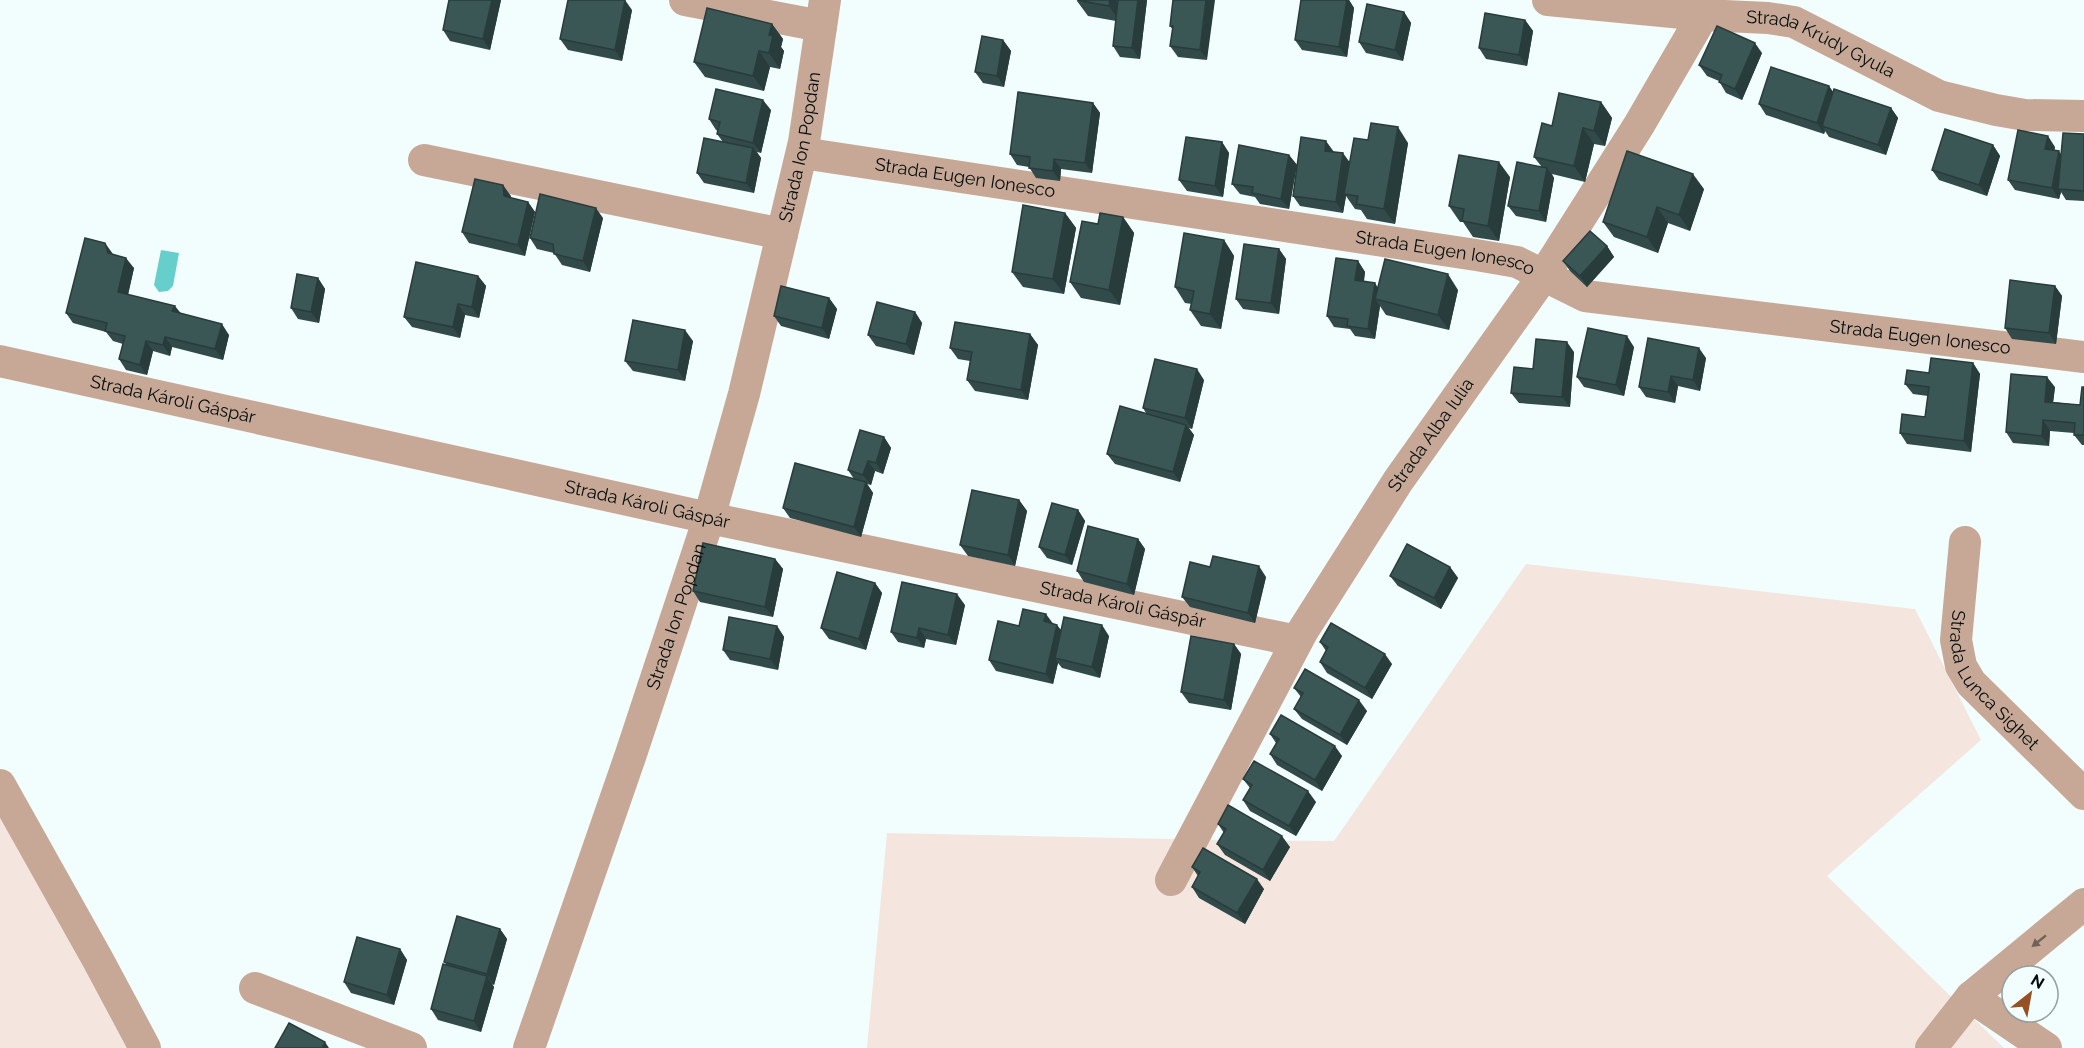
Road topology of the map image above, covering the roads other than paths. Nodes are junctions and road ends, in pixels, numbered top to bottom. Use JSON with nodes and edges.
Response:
{"nodes":[{"id":1,"x":685,"y":0,"type":"edge"},
{"id":2,"x":1548,"y":0,"type":"edge"},
{"id":3,"x":1706,"y":8,"type":"edge"},
{"id":4,"x":823,"y":13,"type":"edge"},
{"id":5,"x":2084,"y":116,"type":"edge"},
{"id":6,"x":801,"y":153,"type":"junction"},
{"id":7,"x":424,"y":160,"type":"dead end"},
{"id":8,"x":782,"y":234,"type":"junction"},
{"id":9,"x":1544,"y":276,"type":"junction"},
{"id":10,"x":2084,"y":357,"type":"edge"},
{"id":11,"x":0,"y":361,"type":"edge"},
{"id":12,"x":709,"y":518,"type":"junction"},
{"id":13,"x":1965,"y":542,"type":"dead end"},
{"id":14,"x":1297,"y":641,"type":"junction"},
{"id":15,"x":0,"y":785,"type":"edge"},
{"id":16,"x":2084,"y":794,"type":"edge"},
{"id":17,"x":1171,"y":880,"type":"dead end"},
{"id":18,"x":2084,"y":904,"type":"edge"},
{"id":19,"x":255,"y":988,"type":"dead end"},
{"id":20,"x":1971,"y":997,"type":"junction"},
{"id":21,"x":145,"y":1048,"type":"edge"},
{"id":22,"x":411,"y":1048,"type":"edge"},
{"id":23,"x":528,"y":1048,"type":"edge"},
{"id":24,"x":1930,"y":1048,"type":"edge"},
{"id":25,"x":2046,"y":1048,"type":"edge"}],
"edges":[{"from":1,"to":4,"type":"street"},
{"from":2,"to":3,"type":"street","name":"Strada Krúdy Gyula"},
{"from":3,"to":5,"type":"street","name":"Strada Krúdy Gyula"},
{"from":3,"to":9,"type":"street","name":"Strada Alba Iulia"},
{"from":4,"to":6,"type":"street","name":"Strada Ion Popdan"},
{"from":6,"to":8,"type":"street","name":"Strada Ion Popdan"},
{"from":6,"to":9,"type":"street","name":"Strada Eugen Ionesco"},
{"from":7,"to":8,"type":"street"},
{"from":8,"to":12,"type":"street","name":"Strada Ion Popdan"},
{"from":9,"to":10,"type":"street","name":"Strada Eugen Ionesco"},
{"from":9,"to":14,"type":"street","name":"Strada Alba Iulia"},
{"from":11,"to":12,"type":"street","name":"Strada Károli Gáspár"},
{"from":12,"to":14,"type":"street","name":"Strada Károli Gáspár"},
{"from":12,"to":23,"type":"street","name":"Strada Ion Popdan"},
{"from":13,"to":16,"type":"street","name":"Strada Lunca Sighet"},
{"from":14,"to":17,"type":"street","name":"Strada Alba Iulia"},
{"from":15,"to":21,"type":"street"},
{"from":18,"to":20,"type":"street","one_way":true},
{"from":19,"to":22,"type":"street"},
{"from":20,"to":24,"type":"street"},
{"from":20,"to":25,"type":"street"}]}
